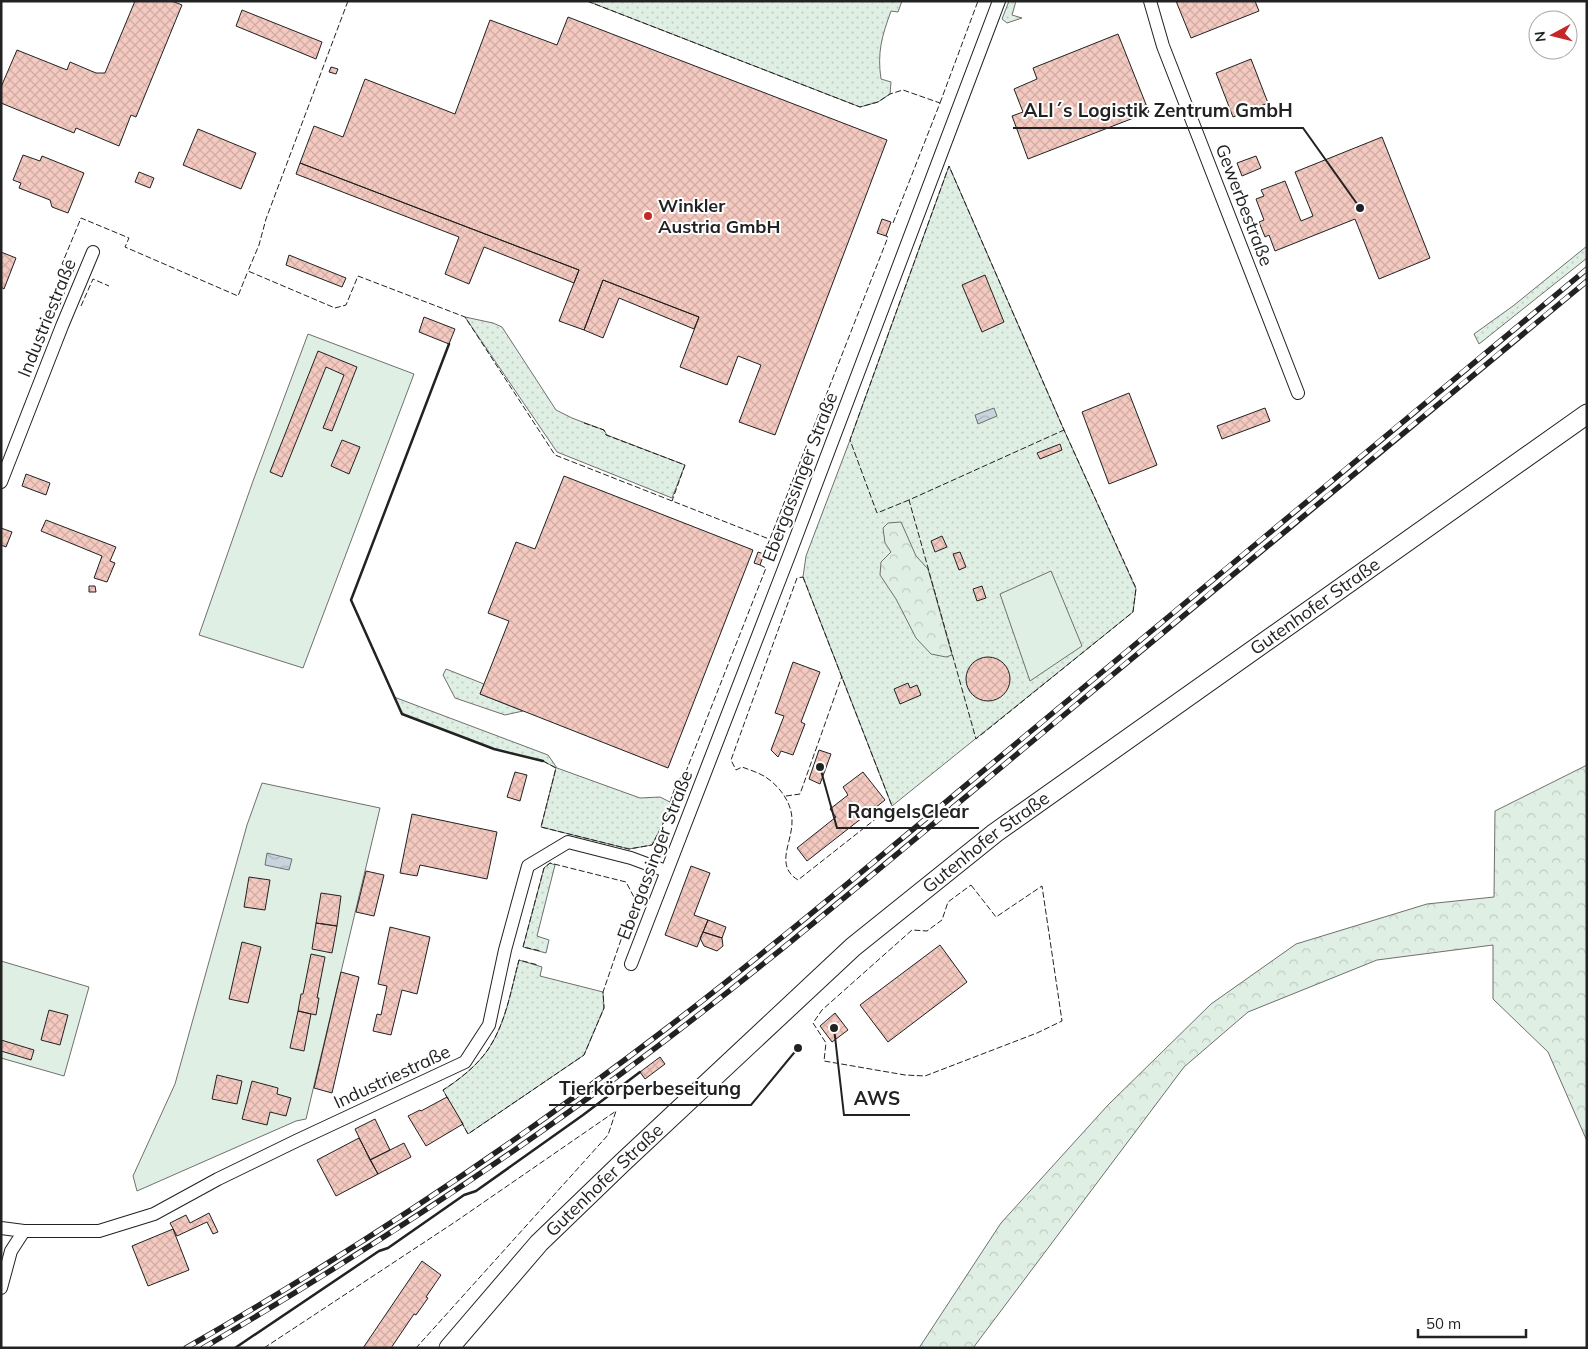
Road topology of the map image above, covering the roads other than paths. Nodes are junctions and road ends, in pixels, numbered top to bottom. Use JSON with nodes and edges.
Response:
{"nodes":[{"id":1,"x":999,"y":1,"type":"edge"},
{"id":2,"x":1150,"y":1,"type":"edge"},
{"id":3,"x":93,"y":252,"type":"dead end"},
{"id":4,"x":1298,"y":393,"type":"dead end"},
{"id":5,"x":1587,"y":414,"type":"edge"},
{"id":6,"x":1,"y":482,"type":"edge"},
{"id":7,"x":666,"y":871,"type":"junction"},
{"id":8,"x":631,"y":964,"type":"dead end"},
{"id":9,"x":1,"y":1228,"type":"edge"},
{"id":10,"x":24,"y":1231,"type":"junction"},
{"id":11,"x":1,"y":1288,"type":"edge"},
{"id":12,"x":449,"y":1348,"type":"edge"}],
"edges":[{"from":1,"to":7,"type":"street","name":"Ebergassinger Straße"},
{"from":2,"to":4,"type":"street","name":"Gewerbestraße"},
{"from":3,"to":6,"type":"street","name":"Industriestraße"},
{"from":5,"to":12,"type":"street","name":"Gutenhofer Straße"},
{"from":7,"to":8,"type":"street","name":"Ebergassinger Straße"},
{"from":7,"to":10,"type":"street","name":"Industriestraße"},
{"from":9,"to":10,"type":"street","name":"Industriestraße"},
{"from":10,"to":11,"type":"street"}]}
